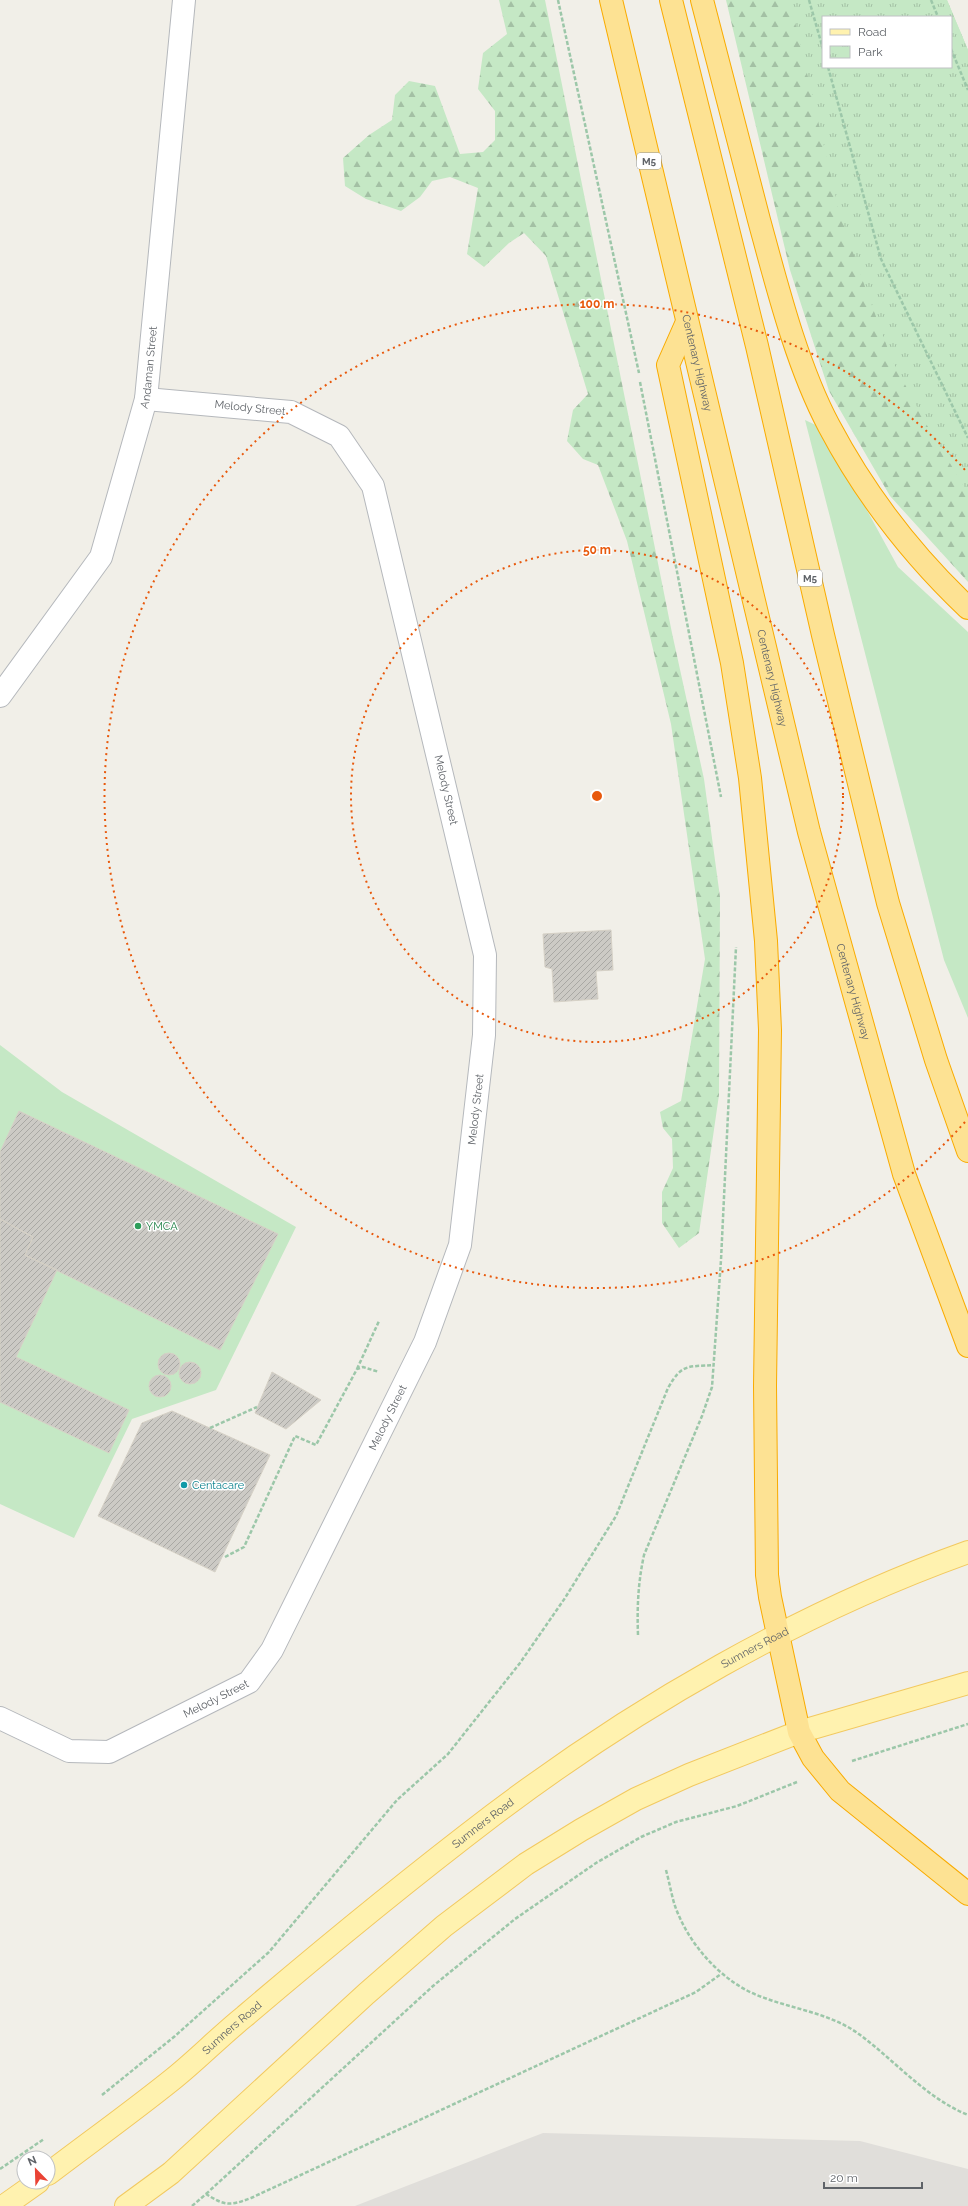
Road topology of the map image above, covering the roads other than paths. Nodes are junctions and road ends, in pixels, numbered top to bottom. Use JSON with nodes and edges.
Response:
{"nodes":[{"id":1,"x":184,"y":0,"type":"edge"},
{"id":2,"x":611,"y":0,"type":"edge"},
{"id":3,"x":671,"y":0,"type":"edge"},
{"id":4,"x":702,"y":0,"type":"edge"},
{"id":5,"x":687,"y":322,"type":"junction"},
{"id":6,"x":146,"y":399,"type":"junction"},
{"id":7,"x":968,"y":608,"type":"edge"},
{"id":8,"x":0,"y":696,"type":"edge"},
{"id":9,"x":968,"y":1151,"type":"edge"},
{"id":10,"x":968,"y":1346,"type":"edge"},
{"id":11,"x":963,"y":1553,"type":"edge"},
{"id":12,"x":777,"y":1636,"type":"junction"},
{"id":13,"x":968,"y":1683,"type":"edge"},
{"id":14,"x":0,"y":1718,"type":"edge"},
{"id":15,"x":799,"y":1732,"type":"junction"},
{"id":16,"x":968,"y":1894,"type":"edge"},
{"id":17,"x":56,"y":2168,"type":"edge"},
{"id":18,"x":27,"y":2190,"type":"edge"},
{"id":19,"x":4,"y":2206,"type":"edge"},
{"id":20,"x":126,"y":2206,"type":"edge"}],
"edges":[{"from":1,"to":6,"type":"street","name":"Andaman Street"},
{"from":2,"to":5,"type":"highway","name":"Centenary Highway","number":"M5"},
{"from":3,"to":9,"type":"highway","number":"M5"},
{"from":4,"to":7,"type":"highway"},
{"from":5,"to":10,"type":"highway","name":"Centenary Highway","number":"M5"},
{"from":5,"to":12,"type":"highway"},
{"from":6,"to":8,"type":"street","name":"Andaman Street"},
{"from":6,"to":14,"type":"street","name":"Melody Street"},
{"from":11,"to":12,"type":"main road","name":"Sumners Road"},
{"from":12,"to":15,"type":"highway"},
{"from":12,"to":17,"type":"main road","name":"Sumners Road"},
{"from":13,"to":15,"type":"main road"},
{"from":15,"to":16,"type":"highway"},
{"from":15,"to":20,"type":"main road"},
{"from":18,"to":19,"type":"main road"}]}
